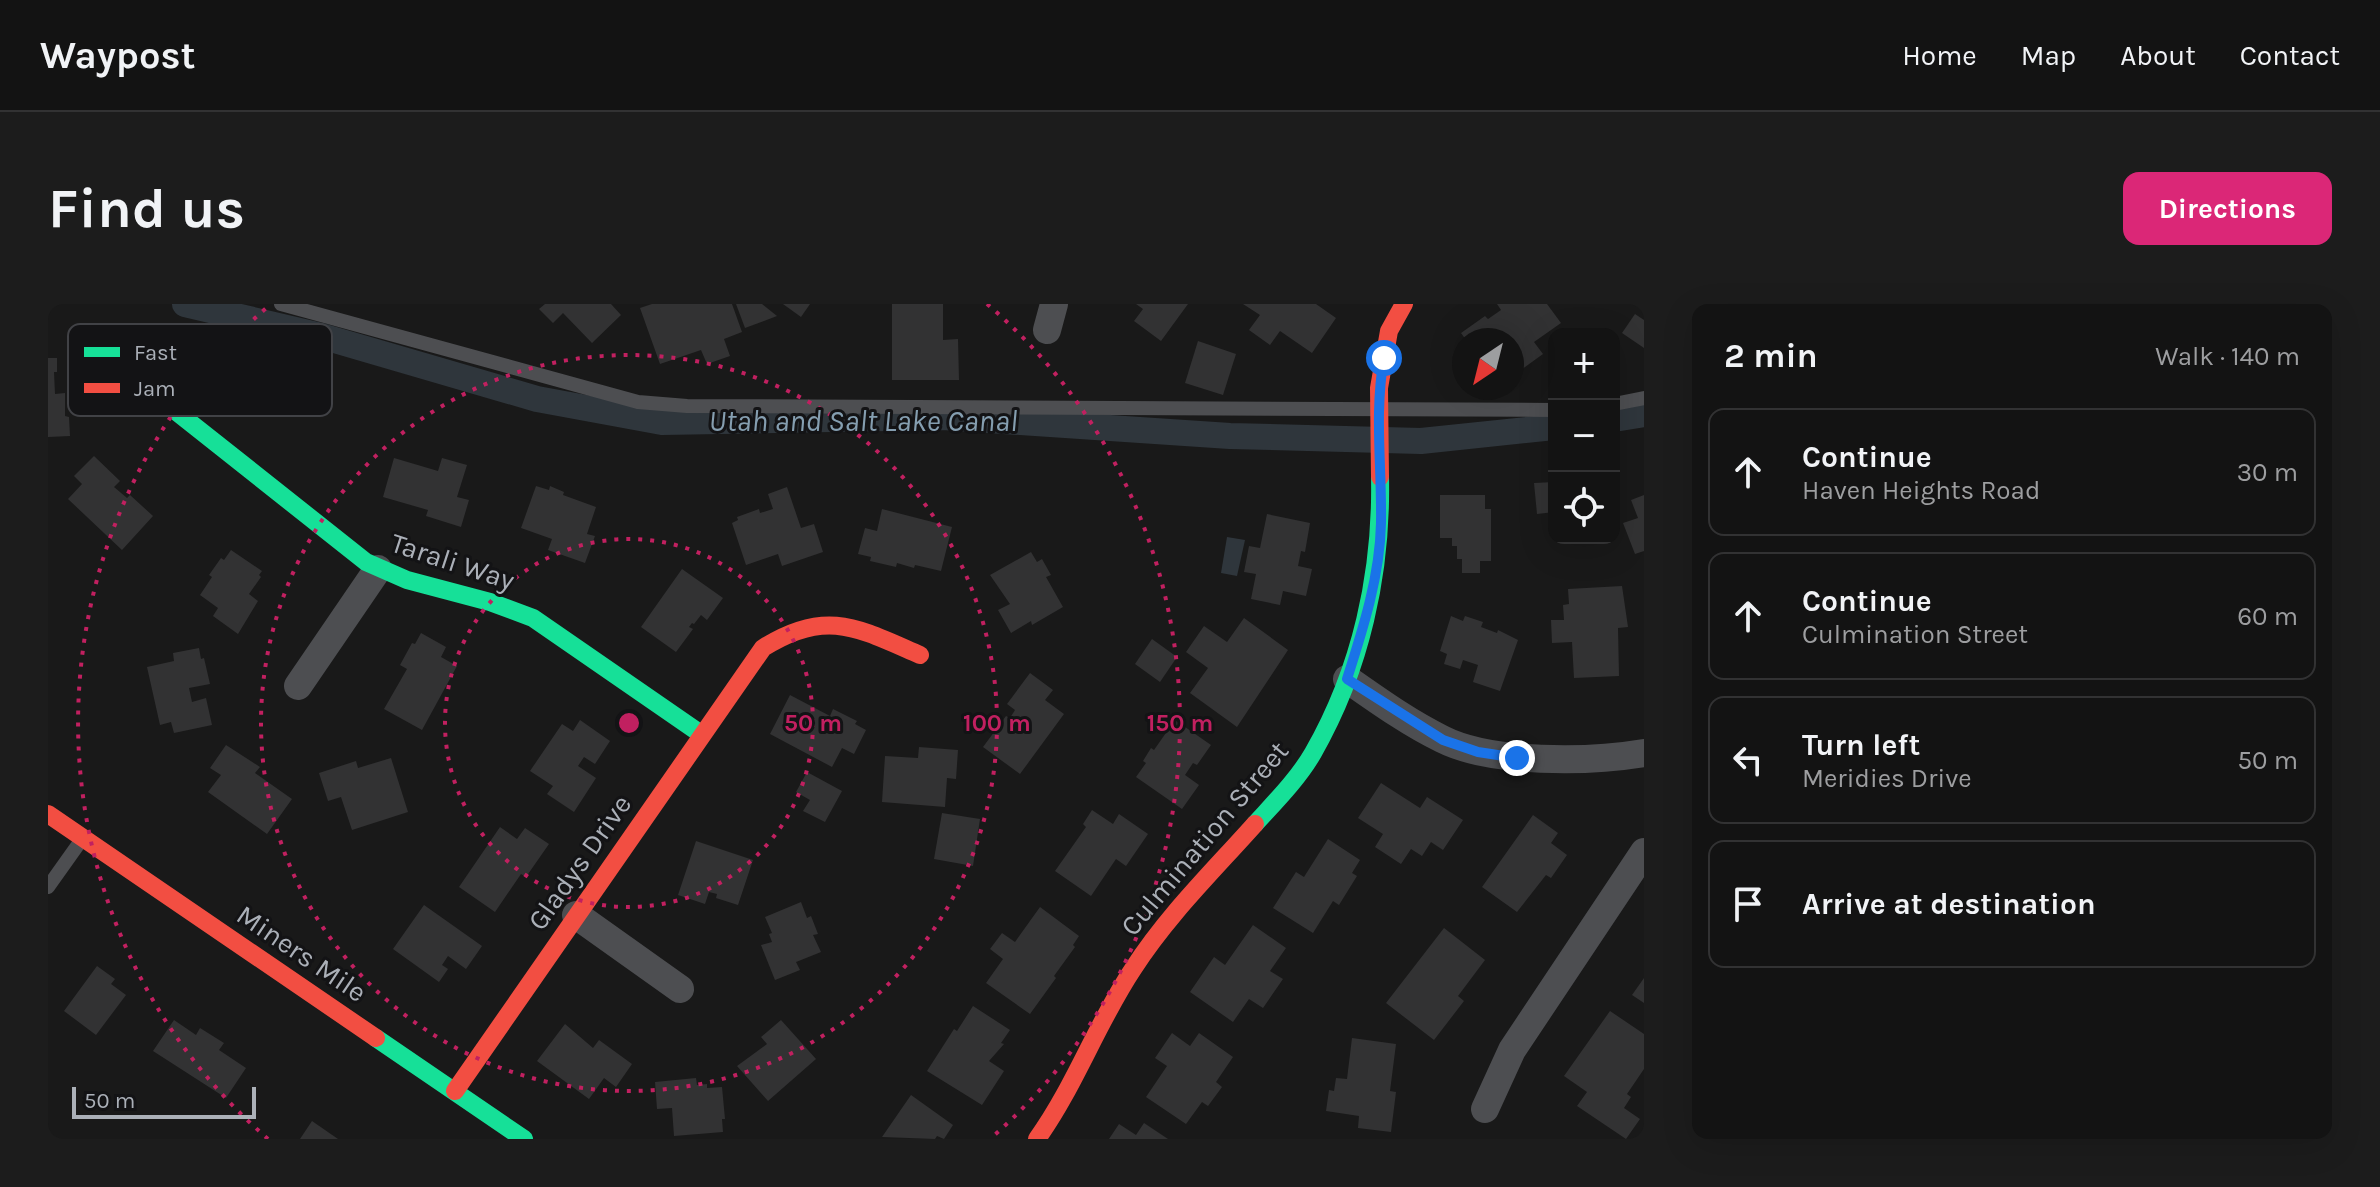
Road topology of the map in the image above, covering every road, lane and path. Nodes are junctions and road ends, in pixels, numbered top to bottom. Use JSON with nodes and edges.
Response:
{"nodes":[{"id":1,"x":281,"y":304,"type":"edge"},
{"id":2,"x":1404,"y":304,"type":"edge"},
{"id":3,"x":1644,"y":398,"type":"edge"},
{"id":4,"x":1620,"y":403,"type":"edge"},
{"id":5,"x":1378,"y":409,"type":"junction"},
{"id":6,"x":1548,"y":410,"type":"edge"},
{"id":7,"x":182,"y":416,"type":"edge"},
{"id":8,"x":378,"y":569,"type":"junction"},
{"id":9,"x":920,"y":655,"type":"dead end"},
{"id":10,"x":1347,"y":679,"type":"junction"},
{"id":11,"x":298,"y":686,"type":"dead end"},
{"id":12,"x":701,"y":734,"type":"junction"},
{"id":13,"x":1644,"y":753,"type":"edge"},
{"id":14,"x":48,"y":814,"type":"edge"},
{"id":15,"x":82,"y":838,"type":"junction"},
{"id":16,"x":1644,"y":852,"type":"edge"},
{"id":17,"x":48,"y":887,"type":"edge"},
{"id":18,"x":576,"y":915,"type":"junction"},
{"id":19,"x":680,"y":989,"type":"dead end"},
{"id":20,"x":455,"y":1091,"type":"junction"},
{"id":21,"x":1485,"y":1109,"type":"dead end"},
{"id":22,"x":524,"y":1139,"type":"edge"},
{"id":23,"x":1037,"y":1139,"type":"edge"}],
"edges":[{"from":1,"to":5,"type":"lane"},
{"from":2,"to":5,"type":"street","name":"Culmination Street"},
{"from":3,"to":4,"type":"lane"},
{"from":5,"to":6,"type":"lane"},
{"from":5,"to":10,"type":"street","name":"Culmination Street"},
{"from":7,"to":8,"type":"street","name":"Tarali Way"},
{"from":8,"to":11,"type":"street"},
{"from":8,"to":12,"type":"street","name":"Tarali Way"},
{"from":9,"to":12,"type":"street","name":"Gladys Drive"},
{"from":10,"to":13,"type":"street"},
{"from":10,"to":23,"type":"street","name":"Culmination Street"},
{"from":12,"to":18,"type":"street","name":"Gladys Drive"},
{"from":14,"to":15,"type":"street","name":"Miners Mile"},
{"from":15,"to":17,"type":"lane"},
{"from":15,"to":20,"type":"street","name":"Miners Mile"},
{"from":16,"to":21,"type":"street"},
{"from":18,"to":19,"type":"street"},
{"from":18,"to":20,"type":"street","name":"Gladys Drive"},
{"from":20,"to":22,"type":"street","name":"Miners Mile"}]}
